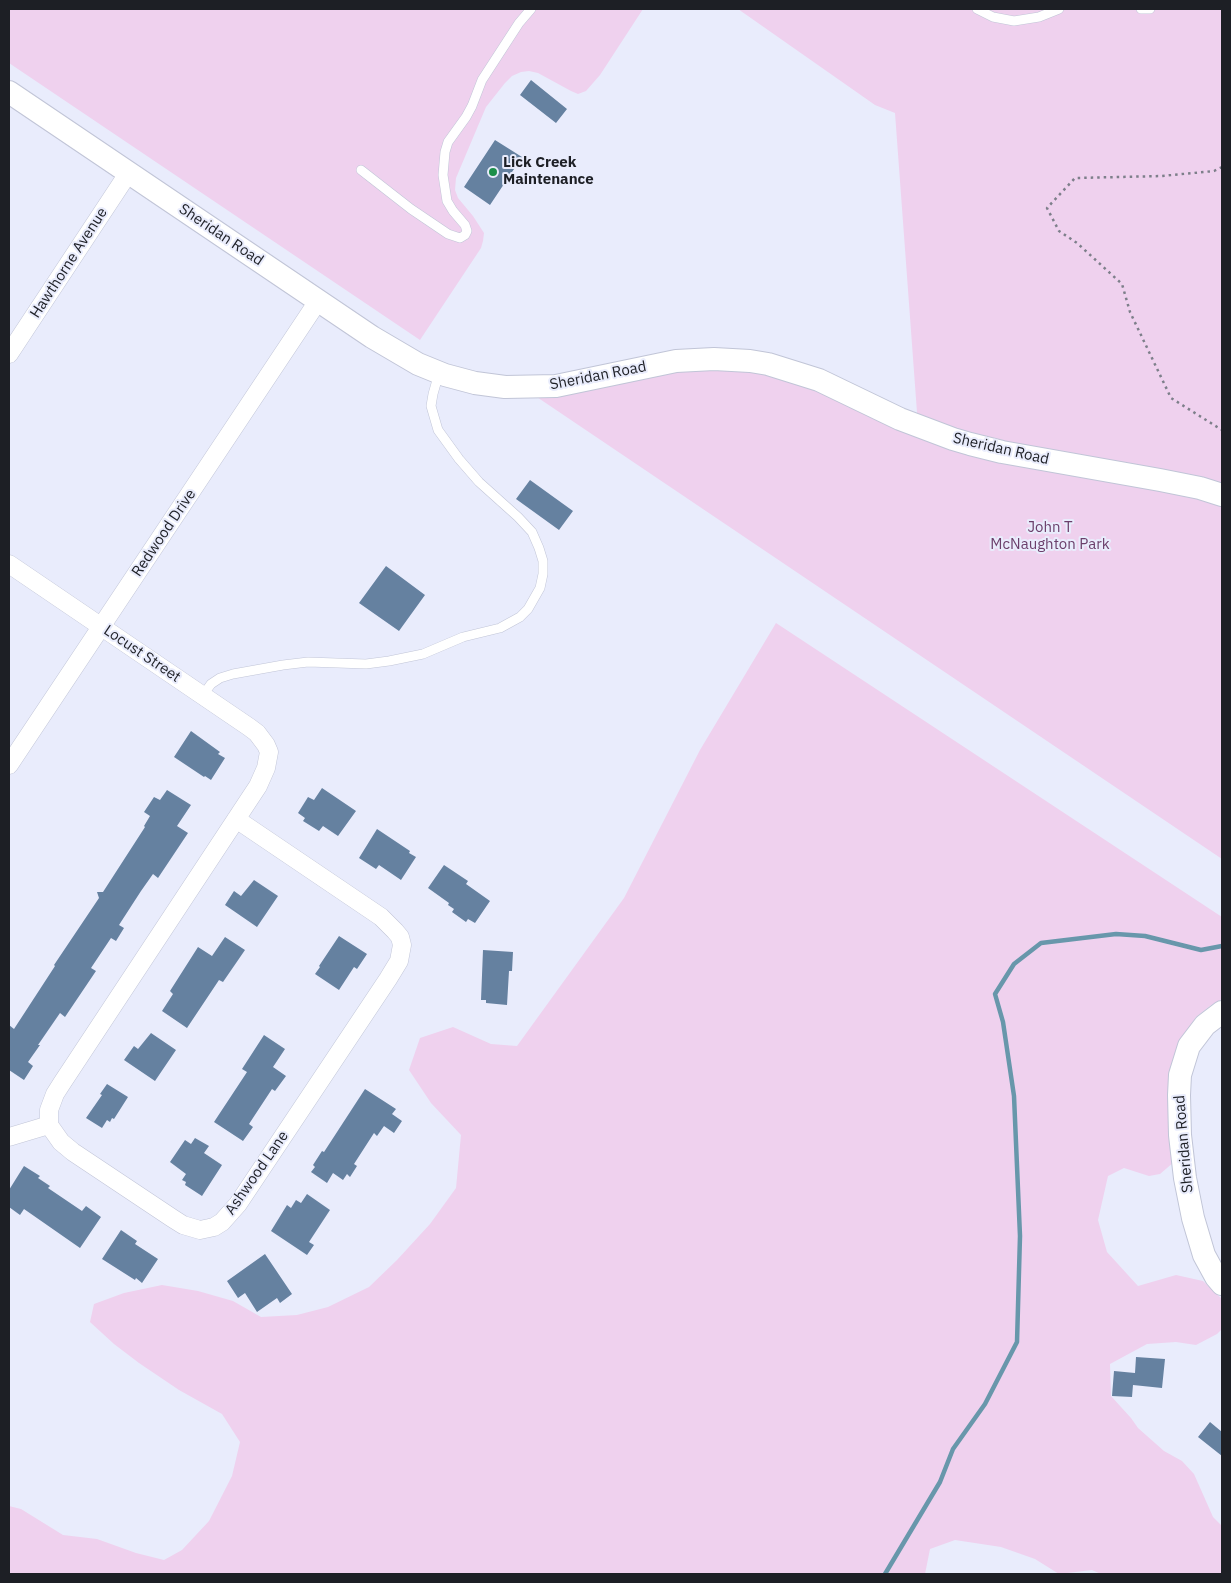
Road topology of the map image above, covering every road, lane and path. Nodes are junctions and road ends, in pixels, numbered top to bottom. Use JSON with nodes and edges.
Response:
{"nodes":[{"id":1,"x":531,"y":9,"type":"edge"},
{"id":2,"x":977,"y":9,"type":"edge"},
{"id":3,"x":1059,"y":9,"type":"edge"},
{"id":4,"x":1142,"y":9,"type":"edge"},
{"id":5,"x":1150,"y":9,"type":"edge"},
{"id":6,"x":9,"y":92,"type":"edge"},
{"id":7,"x":1222,"y":167,"type":"edge"},
{"id":8,"x":361,"y":170,"type":"dead end"},
{"id":9,"x":129,"y":172,"type":"junction"},
{"id":10,"x":318,"y":301,"type":"junction"},
{"id":11,"x":9,"y":354,"type":"edge"},
{"id":12,"x":439,"y":372,"type":"junction"},
{"id":13,"x":1222,"y":430,"type":"edge"},
{"id":14,"x":1222,"y":495,"type":"edge"},
{"id":15,"x":9,"y":564,"type":"edge"},
{"id":16,"x":101,"y":626,"type":"junction"},
{"id":17,"x":203,"y":695,"type":"junction"},
{"id":18,"x":9,"y":765,"type":"edge"},
{"id":19,"x":236,"y":819,"type":"junction"},
{"id":20,"x":1222,"y":1012,"type":"edge"},
{"id":21,"x":49,"y":1125,"type":"junction"},
{"id":22,"x":9,"y":1137,"type":"edge"},
{"id":23,"x":1222,"y":1284,"type":"edge"}],
"edges":[{"from":1,"to":8,"type":"lane"},
{"from":2,"to":3,"type":"lane"},
{"from":4,"to":5,"type":"lane"},
{"from":6,"to":9,"type":"street","name":"Sheridan Road"},
{"from":7,"to":13,"type":"path"},
{"from":9,"to":10,"type":"street","name":"Sheridan Road"},
{"from":9,"to":11,"type":"street","name":"Hawthorne Avenue"},
{"from":10,"to":12,"type":"street","name":"Sheridan Road"},
{"from":10,"to":16,"type":"street","name":"Redwood Drive"},
{"from":12,"to":14,"type":"street","name":"Sheridan Road"},
{"from":12,"to":17,"type":"lane"},
{"from":15,"to":16,"type":"street","name":"Locust Street"},
{"from":16,"to":17,"type":"street","name":"Locust Street"},
{"from":16,"to":18,"type":"street","name":"Redwood Drive"},
{"from":17,"to":19,"type":"street","name":"Locust Street"},
{"from":19,"to":21,"type":"street"},
{"from":19,"to":21,"type":"street","name":"Ashwood Lane"},
{"from":20,"to":23,"type":"street","name":"Sheridan Road"},
{"from":21,"to":22,"type":"street"}]}
